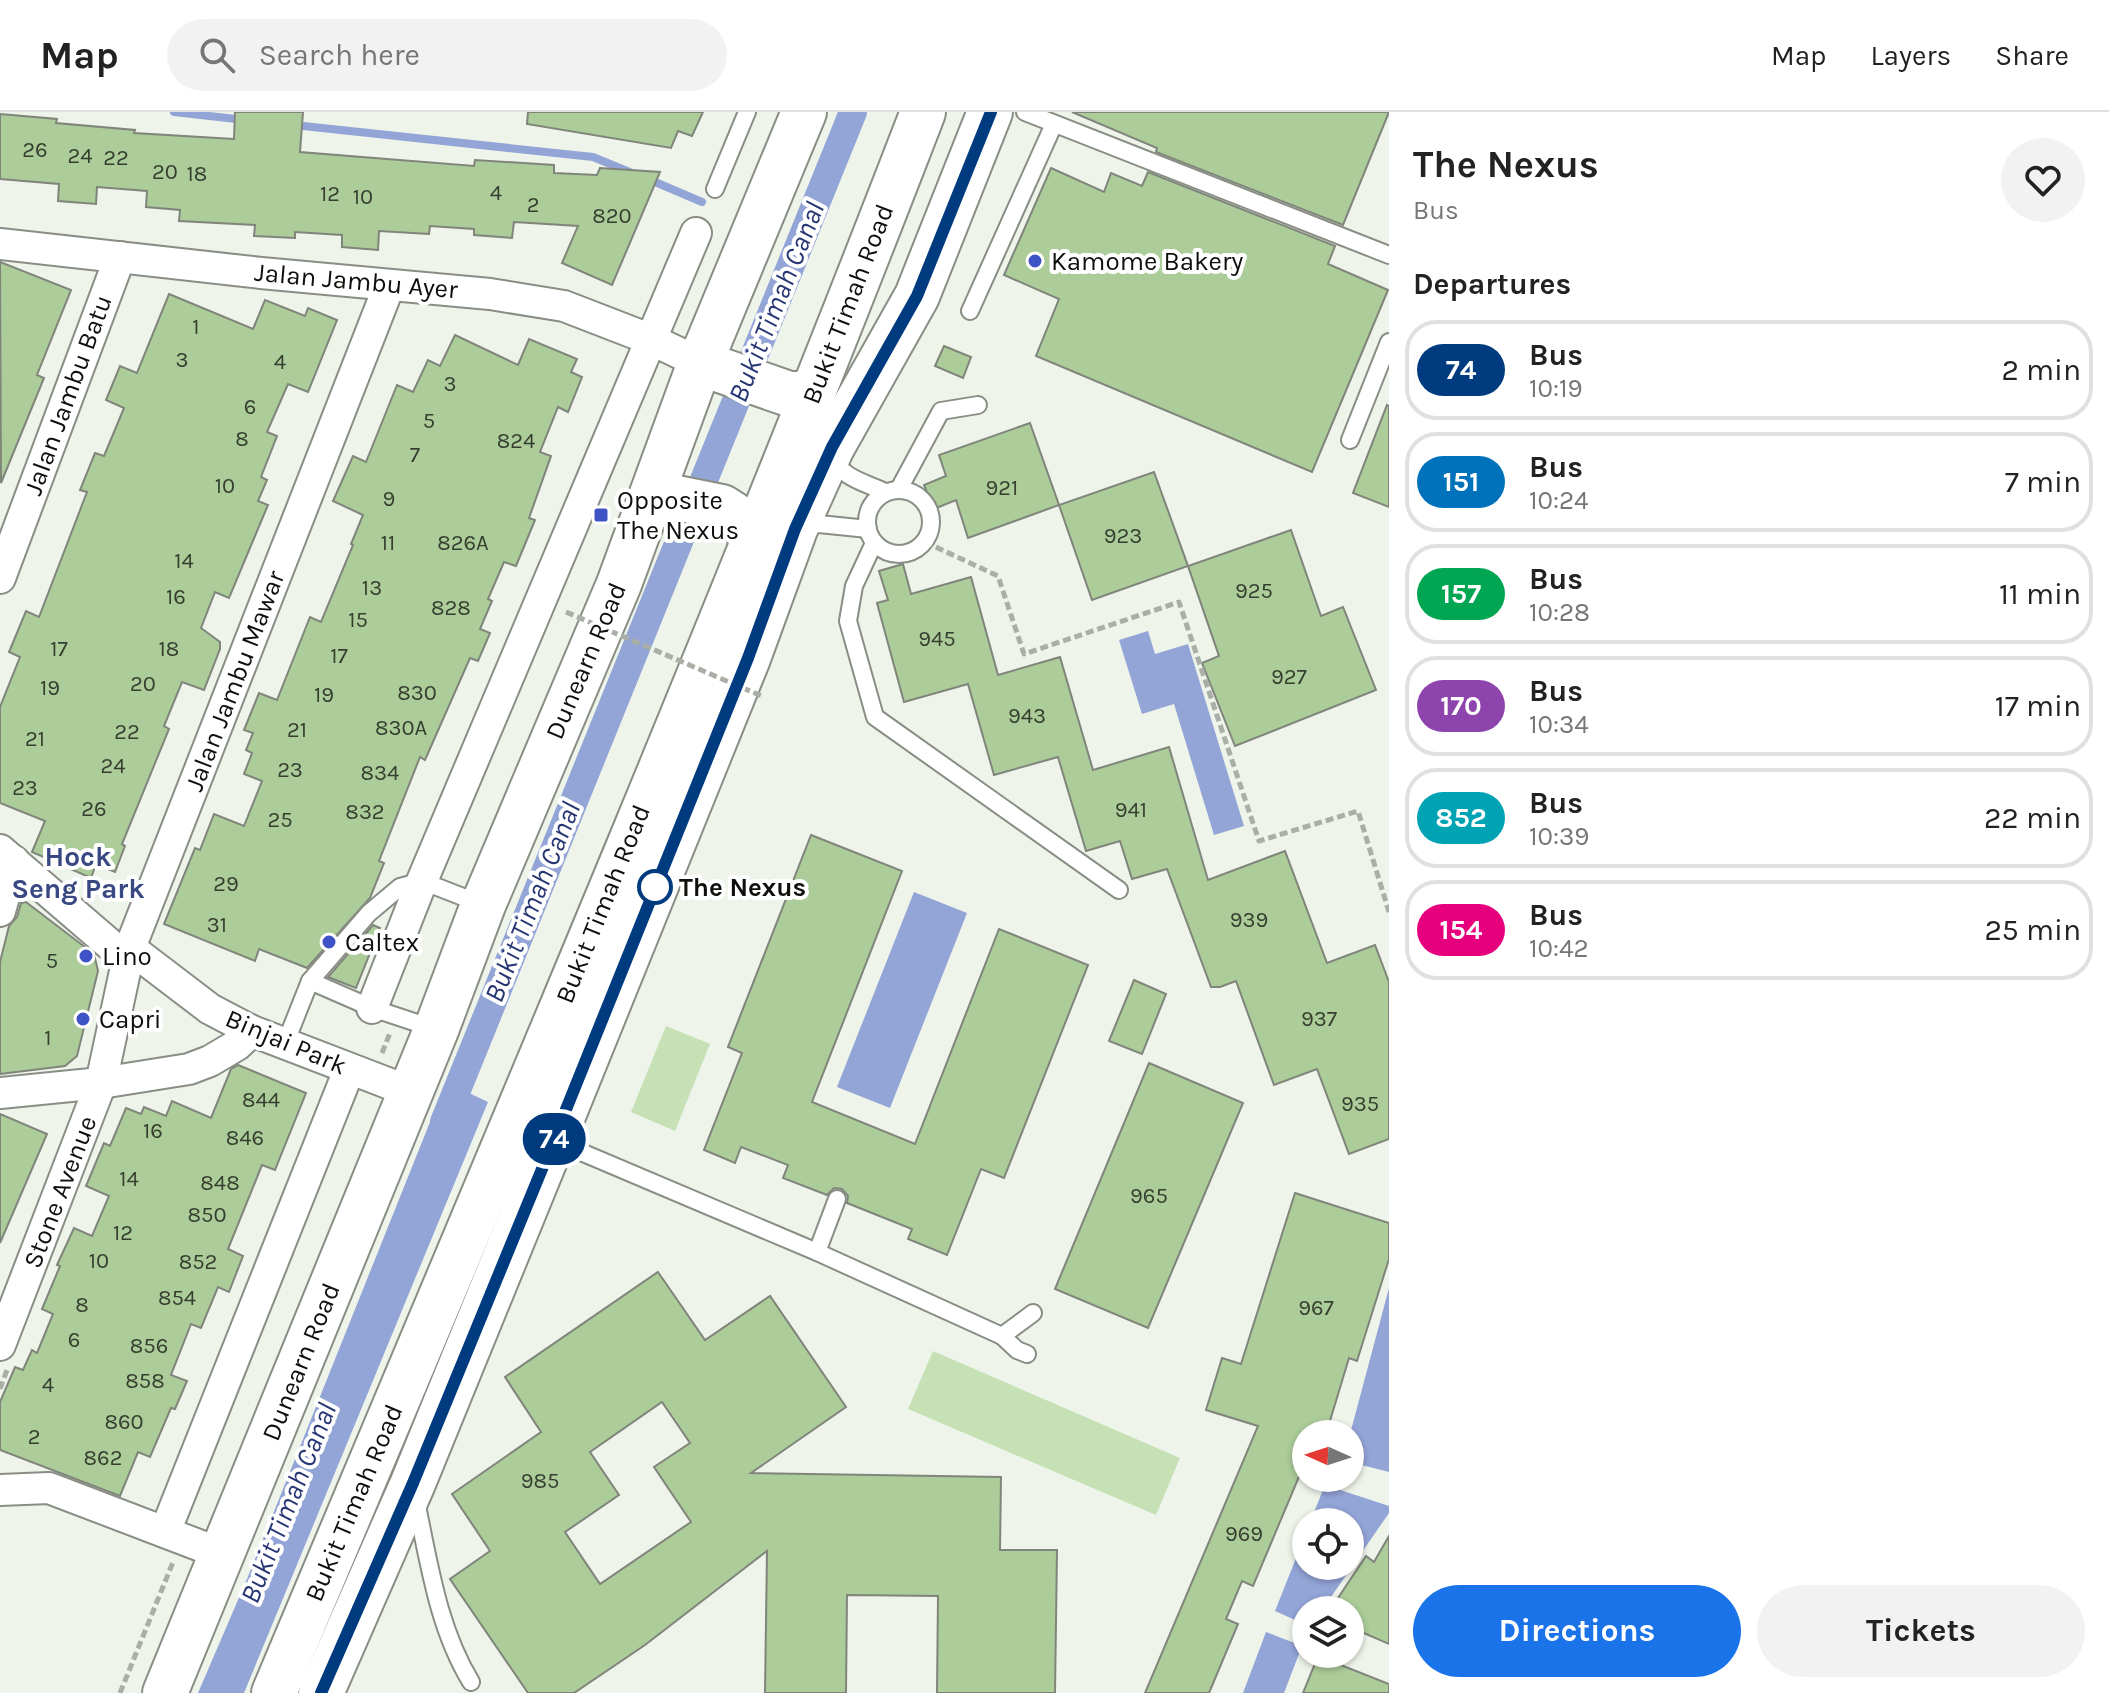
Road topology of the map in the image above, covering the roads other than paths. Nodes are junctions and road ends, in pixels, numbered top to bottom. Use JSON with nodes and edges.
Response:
{"nodes":[{"id":1,"x":747,"y":112,"type":"edge"},
{"id":2,"x":804,"y":112,"type":"edge"},
{"id":3,"x":923,"y":112,"type":"edge"},
{"id":4,"x":990,"y":112,"type":"edge"},
{"id":5,"x":1025,"y":112,"type":"edge"},
{"id":6,"x":1054,"y":124,"type":"junction"},
{"id":7,"x":715,"y":189,"type":"dead end"},
{"id":8,"x":696,"y":233,"type":"dead end"},
{"id":9,"x":0,"y":244,"type":"edge"},
{"id":10,"x":1389,"y":255,"type":"edge"},
{"id":11,"x":120,"y":257,"type":"junction"},
{"id":12,"x":389,"y":286,"type":"junction"},
{"id":13,"x":970,"y":311,"type":"dead end"},
{"id":14,"x":652,"y":340,"type":"junction"},
{"id":15,"x":1389,"y":342,"type":"edge"},
{"id":16,"x":700,"y":363,"type":"junction"},
{"id":17,"x":815,"y":387,"type":"junction"},
{"id":18,"x":978,"y":405,"type":"dead end"},
{"id":19,"x":1350,"y":440,"type":"dead end"},
{"id":20,"x":832,"y":447,"type":"junction"},
{"id":21,"x":892,"y":491,"type":"junction"},
{"id":22,"x":646,"y":510,"type":"junction"},
{"id":23,"x":795,"y":529,"type":"junction"},
{"id":24,"x":871,"y":536,"type":"junction"},
{"id":25,"x":753,"y":544,"type":"junction"},
{"id":26,"x":0,"y":578,"type":"edge"},
{"id":27,"x":4,"y":879,"type":"edge"},
{"id":28,"x":422,"y":881,"type":"junction"},
{"id":29,"x":1119,"y":890,"type":"dead end"},
{"id":30,"x":483,"y":905,"type":"junction"},
{"id":31,"x":129,"y":954,"type":"junction"},
{"id":32,"x":310,"y":981,"type":"junction"},
{"id":33,"x":372,"y":1008,"type":"junction"},
{"id":34,"x":436,"y":1030,"type":"junction"},
{"id":35,"x":252,"y":1031,"type":"junction"},
{"id":36,"x":285,"y":1044,"type":"junction"},
{"id":37,"x":581,"y":1068,"type":"junction"},
{"id":38,"x":349,"y":1070,"type":"junction"},
{"id":39,"x":532,"y":1080,"type":"junction"},
{"id":40,"x":101,"y":1083,"type":"junction"},
{"id":41,"x":411,"y":1092,"type":"junction"},
{"id":42,"x":0,"y":1093,"type":"edge"},
{"id":43,"x":553,"y":1140,"type":"junction"},
{"id":44,"x":837,"y":1199,"type":"dead end"},
{"id":45,"x":817,"y":1252,"type":"junction"},
{"id":46,"x":1033,"y":1313,"type":"dead end"},
{"id":47,"x":1002,"y":1336,"type":"junction"},
{"id":48,"x":0,"y":1345,"type":"edge"},
{"id":49,"x":1027,"y":1354,"type":"dead end"},
{"id":50,"x":413,"y":1483,"type":"junction"},
{"id":51,"x":0,"y":1490,"type":"edge"},
{"id":52,"x":165,"y":1532,"type":"junction"},
{"id":53,"x":222,"y":1554,"type":"junction"},
{"id":54,"x":471,"y":1682,"type":"dead end"},
{"id":55,"x":165,"y":1693,"type":"edge"},
{"id":56,"x":274,"y":1693,"type":"edge"},
{"id":57,"x":321,"y":1693,"type":"edge"}],
"edges":[{"from":1,"to":7,"type":"lane"},
{"from":2,"to":16,"type":"highway","name":"Dunearn Road"},
{"from":3,"to":17,"type":"highway","name":"Bukit Timah Road"},
{"from":4,"to":20,"type":"highway"},
{"from":5,"to":6,"type":"lane"},
{"from":6,"to":10,"type":"lane"},
{"from":6,"to":13,"type":"lane"},
{"from":8,"to":14,"type":"street"},
{"from":9,"to":11,"type":"street","name":"Jalan Jambu Ayer"},
{"from":11,"to":12,"type":"street","name":"Jalan Jambu Ayer"},
{"from":11,"to":26,"type":"street","name":"Jalan Jambu Batu"},
{"from":12,"to":14,"type":"street","name":"Jalan Jambu Ayer"},
{"from":12,"to":31,"type":"street","name":"Jalan Jambu Mawar"},
{"from":14,"to":16,"type":"street","name":"Jalan Jambu Ayer"},
{"from":14,"to":28,"type":"street"},
{"from":15,"to":19,"type":"lane"},
{"from":16,"to":17,"type":"highway"},
{"from":16,"to":22,"type":"highway","name":"Dunearn Road"},
{"from":17,"to":25,"type":"highway","name":"Bukit Timah Road"},
{"from":18,"to":21,"type":"lane"},
{"from":20,"to":21,"type":"lane"},
{"from":20,"to":23,"type":"highway"},
{"from":21,"to":24,"type":"lane"},
{"from":21,"to":24,"type":"lane"},
{"from":22,"to":25,"type":"highway"},
{"from":22,"to":30,"type":"highway","name":"Dunearn Road"},
{"from":23,"to":24,"type":"lane"},
{"from":23,"to":37,"type":"highway"},
{"from":24,"to":29,"type":"lane"},
{"from":25,"to":39,"type":"highway","name":"Bukit Timah Road"},
{"from":27,"to":31,"type":"street","name":"Binjai Park"},
{"from":28,"to":30,"type":"lane"},
{"from":28,"to":32,"type":"lane"},
{"from":28,"to":33,"type":"street"},
{"from":30,"to":34,"type":"highway","name":"Dunearn Road"},
{"from":31,"to":35,"type":"street","name":"Binjai Park"},
{"from":31,"to":40,"type":"street","name":"Jalan Jambu Mawar"},
{"from":32,"to":33,"type":"lane"},
{"from":32,"to":36,"type":"lane"},
{"from":33,"to":34,"type":"lane"},
{"from":34,"to":41,"type":"highway","name":"Dunearn Road"},
{"from":35,"to":36,"type":"street","name":"Binjai Park"},
{"from":35,"to":40,"type":"street"},
{"from":36,"to":38,"type":"street","name":"Binjai Park"},
{"from":37,"to":39,"type":"highway"},
{"from":37,"to":43,"type":"highway"},
{"from":38,"to":41,"type":"street","name":"Binjai Park"},
{"from":38,"to":52,"type":"street"},
{"from":39,"to":56,"type":"highway","name":"Bukit Timah Road"},
{"from":40,"to":42,"type":"street"},
{"from":40,"to":48,"type":"street","name":"Stone Avenue"},
{"from":41,"to":53,"type":"highway","name":"Dunearn Road"},
{"from":43,"to":45,"type":"lane"},
{"from":43,"to":50,"type":"highway"},
{"from":44,"to":45,"type":"lane"},
{"from":45,"to":47,"type":"lane"},
{"from":46,"to":47,"type":"lane"},
{"from":47,"to":49,"type":"lane"},
{"from":50,"to":54,"type":"lane","name":"Bukit Timah Road"},
{"from":50,"to":57,"type":"highway"},
{"from":51,"to":52,"type":"street"},
{"from":52,"to":53,"type":"street"},
{"from":53,"to":55,"type":"highway","name":"Dunearn Road"}]}
